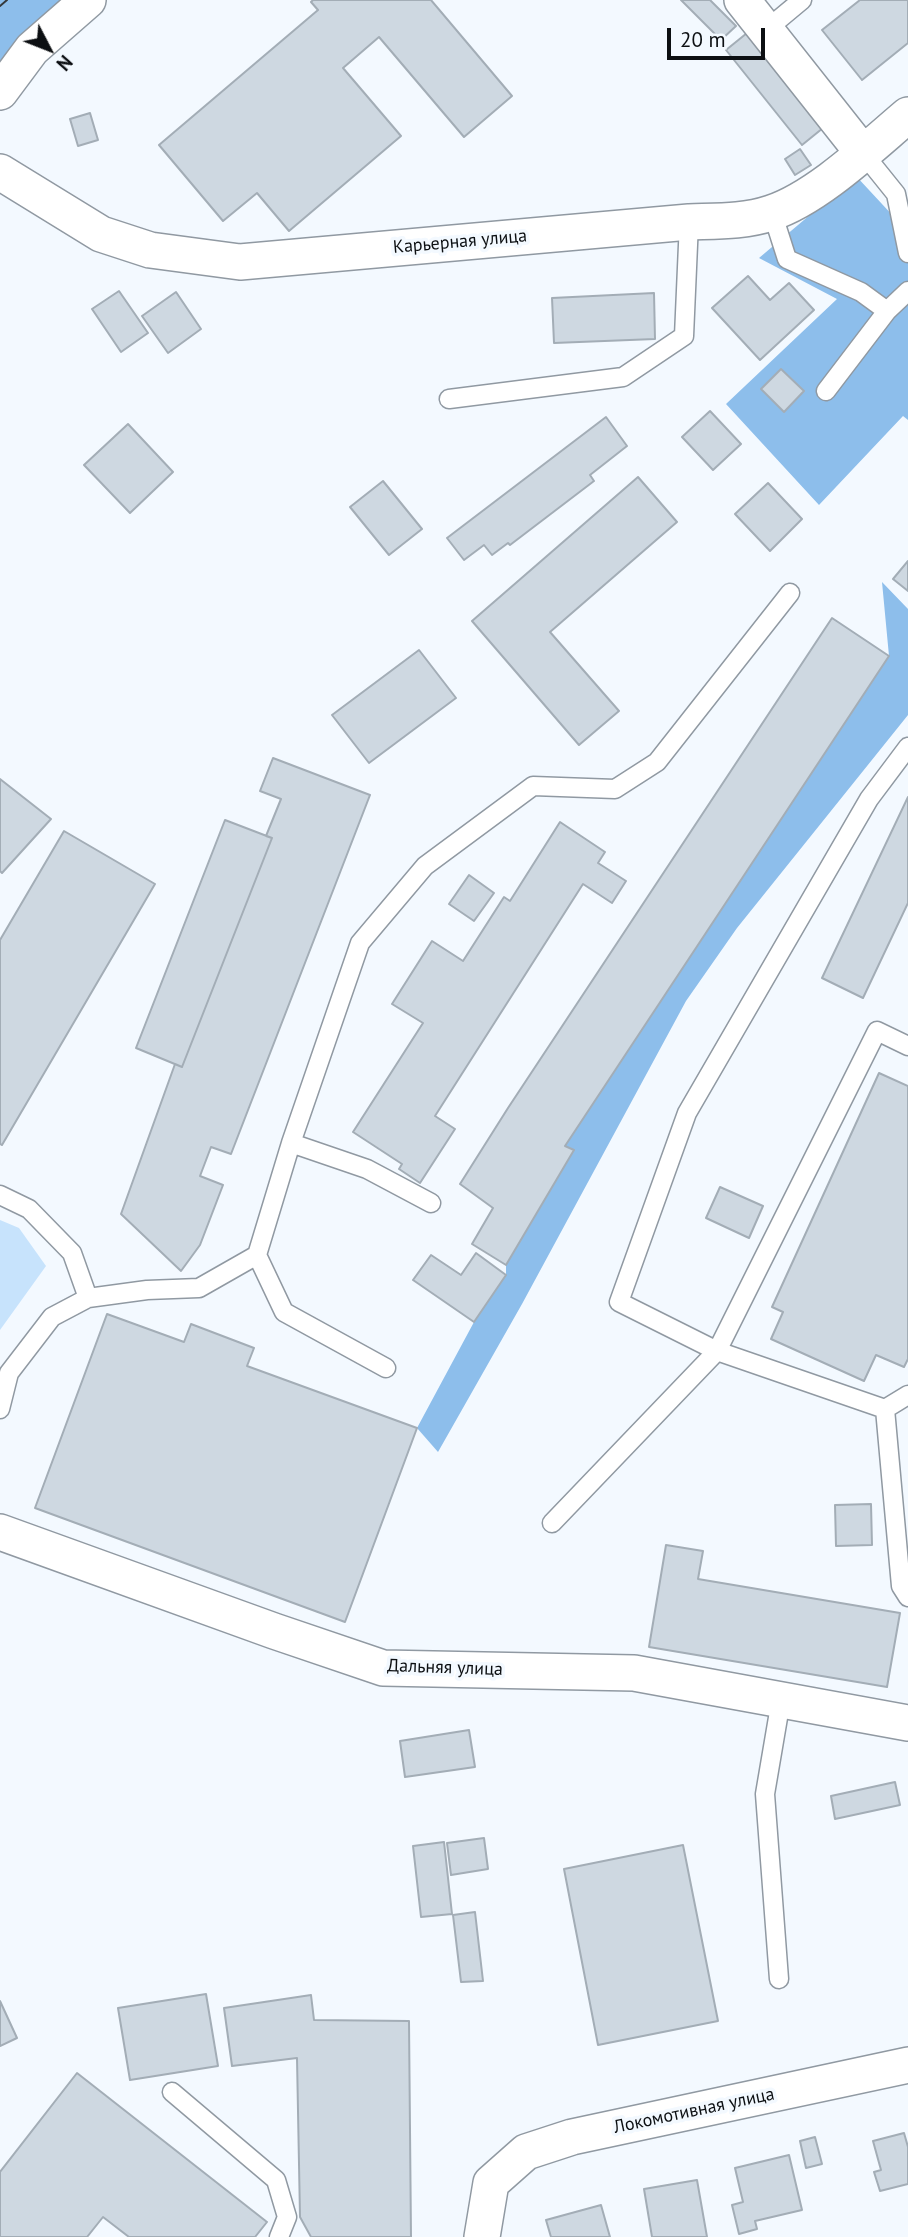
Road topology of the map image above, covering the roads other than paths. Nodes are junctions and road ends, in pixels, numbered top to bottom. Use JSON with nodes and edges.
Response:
{"nodes":[{"id":1,"x":88,"y":0,"type":"edge"},
{"id":2,"x":742,"y":0,"type":"edge"},
{"id":3,"x":802,"y":0,"type":"edge"},
{"id":4,"x":766,"y":30,"type":"junction"},
{"id":5,"x":0,"y":92,"type":"edge"},
{"id":6,"x":908,"y":115,"type":"edge"},
{"id":7,"x":863,"y":153,"type":"junction"},
{"id":8,"x":0,"y":172,"type":"edge"},
{"id":9,"x":772,"y":212,"type":"junction"},
{"id":10,"x":689,"y":222,"type":"junction"},
{"id":11,"x":908,"y":253,"type":"edge"},
{"id":12,"x":908,"y":291,"type":"edge"},
{"id":13,"x":887,"y":311,"type":"junction"},
{"id":14,"x":826,"y":391,"type":"dead end"},
{"id":15,"x":449,"y":399,"type":"dead end"},
{"id":16,"x":790,"y":593,"type":"dead end"},
{"id":17,"x":908,"y":747,"type":"edge"},
{"id":18,"x":908,"y":1046,"type":"edge"},
{"id":19,"x":291,"y":1143,"type":"junction"},
{"id":20,"x":0,"y":1195,"type":"edge"},
{"id":21,"x":431,"y":1203,"type":"dead end"},
{"id":22,"x":257,"y":1255,"type":"junction"},
{"id":23,"x":88,"y":1298,"type":"junction"},
{"id":24,"x":716,"y":1351,"type":"junction"},
{"id":25,"x":386,"y":1368,"type":"dead end"},
{"id":26,"x":908,"y":1395,"type":"edge"},
{"id":27,"x":0,"y":1409,"type":"edge"},
{"id":28,"x":886,"y":1409,"type":"junction"},
{"id":29,"x":552,"y":1523,"type":"dead end"},
{"id":30,"x":0,"y":1532,"type":"edge"},
{"id":31,"x":908,"y":1597,"type":"edge"},
{"id":32,"x":781,"y":1700,"type":"junction"},
{"id":33,"x":908,"y":1723,"type":"edge"},
{"id":34,"x":779,"y":1979,"type":"dead end"},
{"id":35,"x":908,"y":2065,"type":"edge"},
{"id":36,"x":172,"y":2092,"type":"dead end"},
{"id":37,"x":279,"y":2237,"type":"edge"},
{"id":38,"x":482,"y":2237,"type":"edge"}],
"edges":[{"from":1,"to":5,"type":"street"},
{"from":2,"to":4,"type":"street"},
{"from":3,"to":4,"type":"lane"},
{"from":4,"to":7,"type":"street"},
{"from":6,"to":7,"type":"street","name":"Карьерная улица"},
{"from":7,"to":9,"type":"street","name":"Карьерная улица"},
{"from":7,"to":11,"type":"lane"},
{"from":8,"to":10,"type":"street","name":"Карьерная улица"},
{"from":9,"to":10,"type":"street","name":"Карьерная улица"},
{"from":9,"to":13,"type":"lane"},
{"from":10,"to":15,"type":"lane"},
{"from":12,"to":13,"type":"lane"},
{"from":13,"to":14,"type":"lane"},
{"from":16,"to":19,"type":"lane"},
{"from":17,"to":24,"type":"lane"},
{"from":18,"to":24,"type":"lane"},
{"from":19,"to":21,"type":"lane"},
{"from":19,"to":22,"type":"lane"},
{"from":20,"to":23,"type":"lane"},
{"from":22,"to":23,"type":"lane"},
{"from":22,"to":25,"type":"lane"},
{"from":23,"to":27,"type":"lane"},
{"from":24,"to":28,"type":"lane"},
{"from":24,"to":29,"type":"lane"},
{"from":26,"to":28,"type":"lane"},
{"from":28,"to":31,"type":"lane"},
{"from":30,"to":32,"type":"street","name":"Дальняя улица"},
{"from":32,"to":33,"type":"street","name":"Дальняя улица"},
{"from":32,"to":34,"type":"lane"},
{"from":35,"to":38,"type":"street","name":"Локомотивная улица"},
{"from":36,"to":37,"type":"lane"}]}
